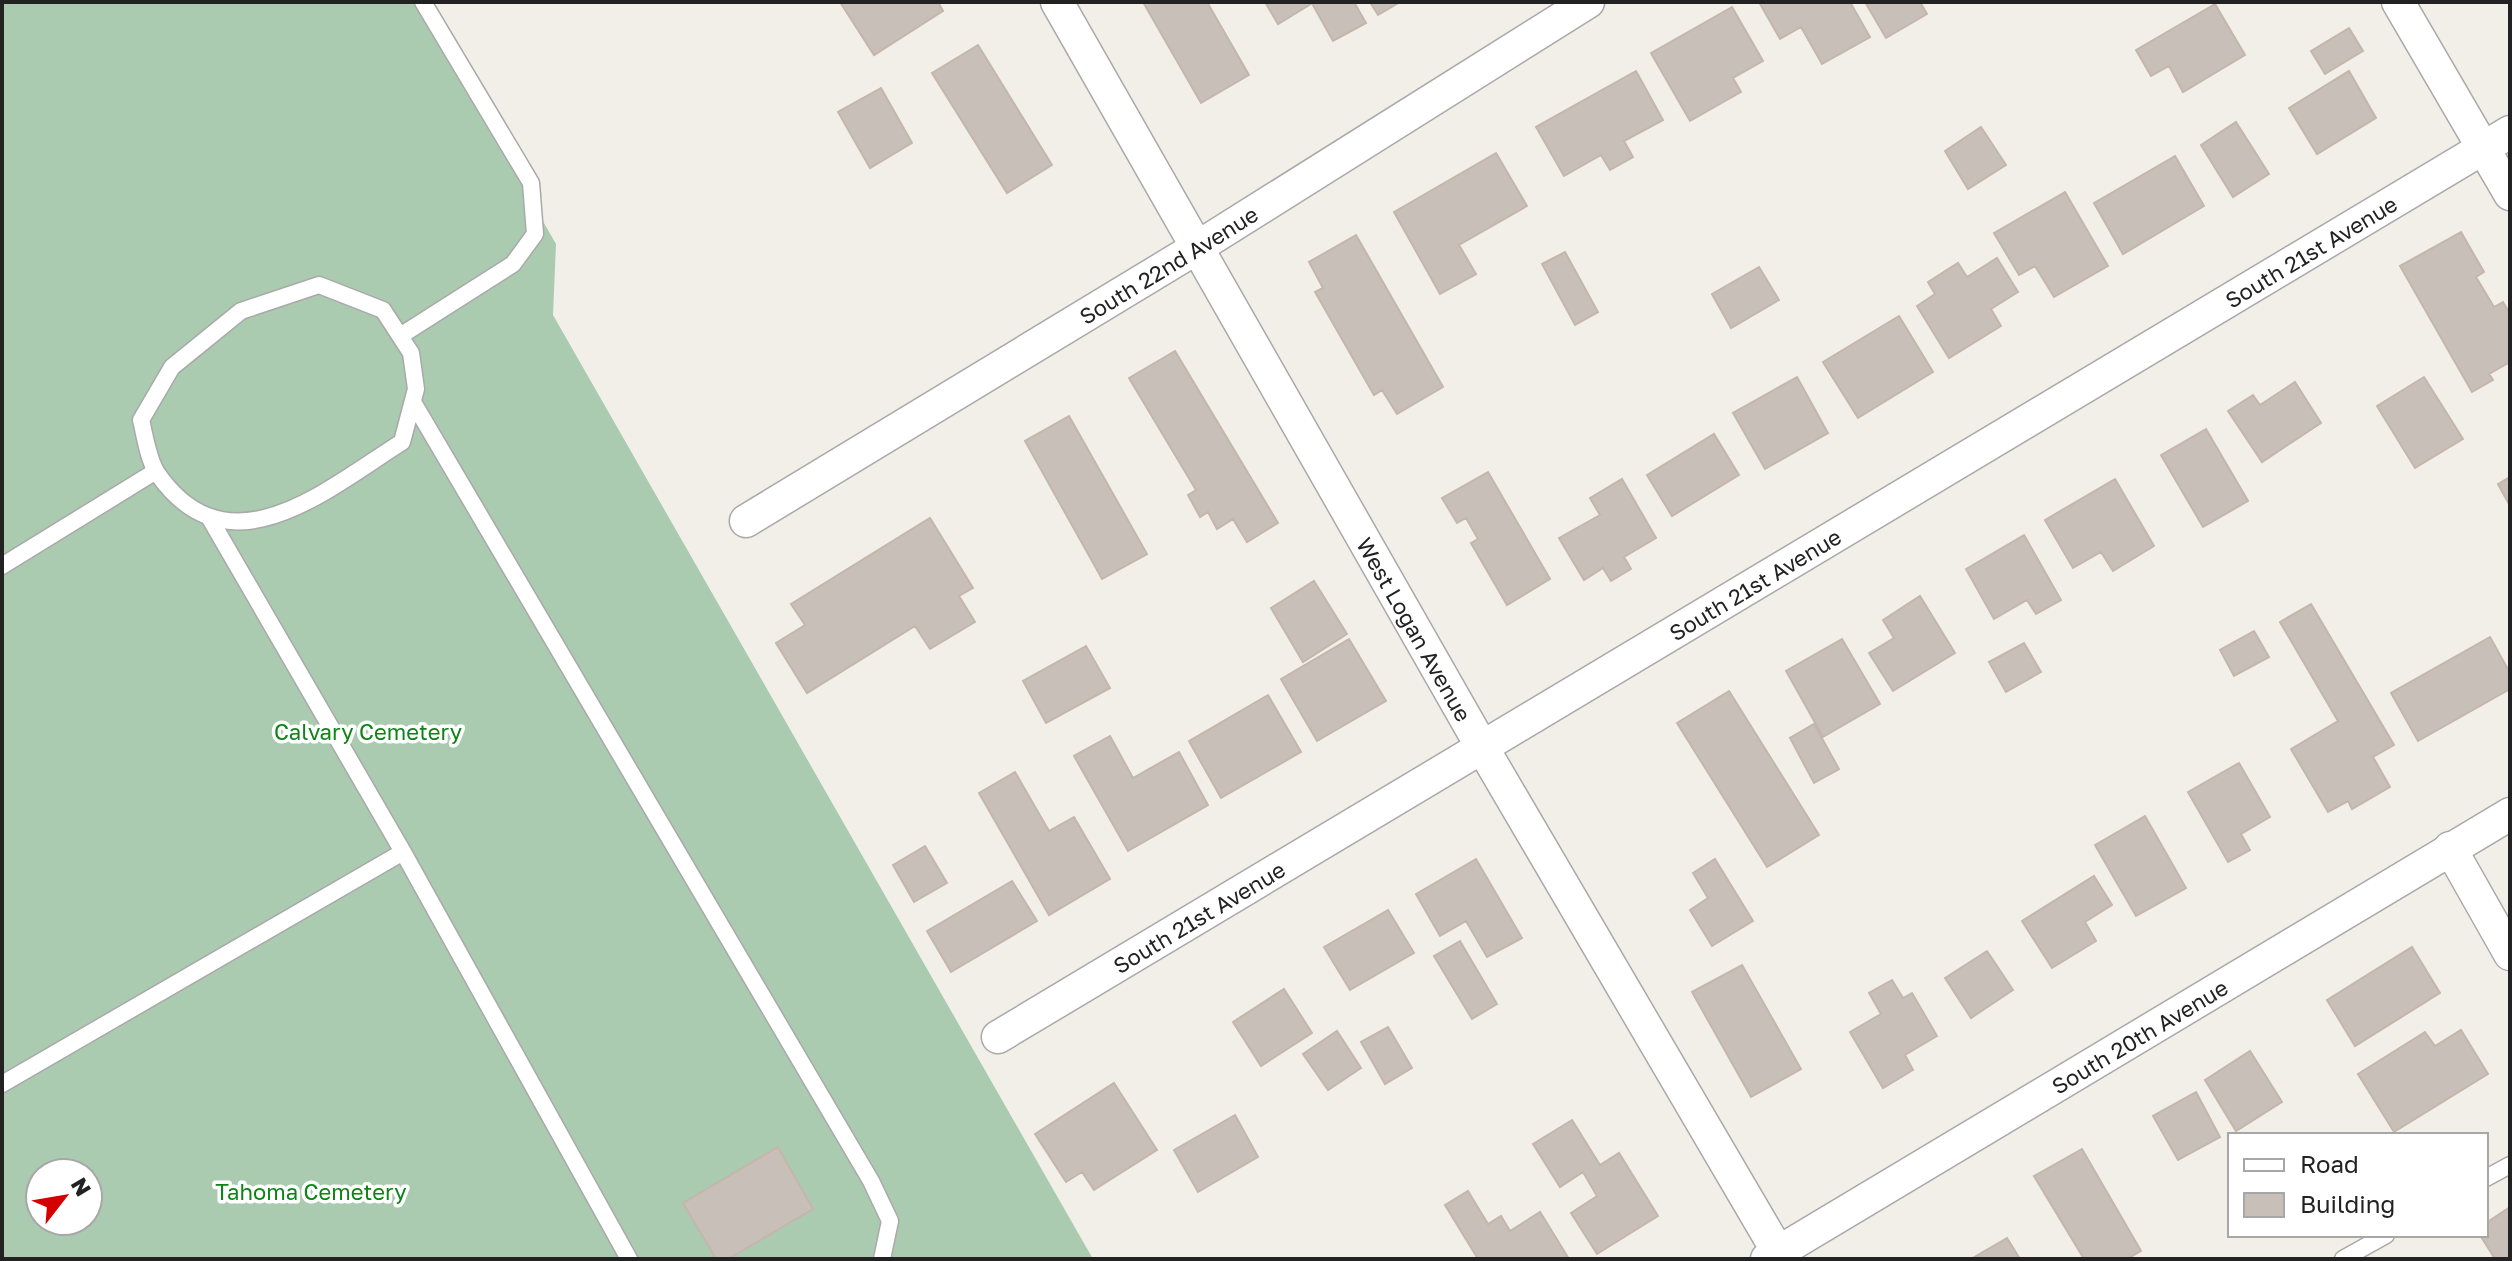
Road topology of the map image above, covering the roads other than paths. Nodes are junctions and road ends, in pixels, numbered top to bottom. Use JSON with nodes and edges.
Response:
{"nodes":[{"id":1,"x":423,"y":2,"type":"edge"},
{"id":2,"x":1057,"y":2,"type":"edge"},
{"id":3,"x":1588,"y":2,"type":"edge"},
{"id":4,"x":2398,"y":2,"type":"edge"},
{"id":5,"x":2496,"y":140,"type":"edge"},
{"id":6,"x":2510,"y":194,"type":"edge"},
{"id":7,"x":1198,"y":247,"type":"junction"},
{"id":8,"x":400,"y":336,"type":"junction"},
{"id":9,"x":413,"y":402,"type":"junction"},
{"id":10,"x":156,"y":471,"type":"junction"},
{"id":11,"x":209,"y":517,"type":"junction"},
{"id":12,"x":746,"y":521,"type":"dead end"},
{"id":13,"x":2,"y":566,"type":"edge"},
{"id":14,"x":1482,"y":747,"type":"junction"},
{"id":15,"x":2510,"y":814,"type":"edge"},
{"id":16,"x":2450,"y":848,"type":"junction"},
{"id":17,"x":403,"y":852,"type":"junction"},
{"id":18,"x":2510,"y":954,"type":"edge"},
{"id":19,"x":998,"y":1037,"type":"dead end"},
{"id":20,"x":2,"y":1084,"type":"edge"},
{"id":21,"x":2510,"y":1165,"type":"edge"},
{"id":22,"x":2488,"y":1177,"type":"edge"},
{"id":23,"x":2382,"y":1237,"type":"edge"},
{"id":24,"x":1772,"y":1256,"type":"edge"},
{"id":25,"x":629,"y":1259,"type":"edge"},
{"id":26,"x":882,"y":1259,"type":"edge"},
{"id":27,"x":2343,"y":1259,"type":"edge"}],
"edges":[{"from":1,"to":8,"type":"lane"},
{"from":2,"to":7,"type":"street","name":"West Logan Avenue"},
{"from":3,"to":7,"type":"street","name":"South 22nd Avenue"},
{"from":4,"to":5,"type":"street"},
{"from":5,"to":6,"type":"street"},
{"from":5,"to":14,"type":"street","name":"South 21st Avenue"},
{"from":7,"to":12,"type":"street","name":"South 22nd Avenue"},
{"from":7,"to":14,"type":"street","name":"West Logan Avenue"},
{"from":8,"to":9,"type":"lane"},
{"from":8,"to":10,"type":"lane"},
{"from":9,"to":11,"type":"lane"},
{"from":9,"to":26,"type":"lane"},
{"from":10,"to":11,"type":"lane"},
{"from":10,"to":13,"type":"lane"},
{"from":11,"to":17,"type":"lane"},
{"from":14,"to":19,"type":"street","name":"South 21st Avenue"},
{"from":14,"to":24,"type":"street","name":"West Logan Avenue"},
{"from":15,"to":16,"type":"street","name":"South 20th Avenue"},
{"from":16,"to":18,"type":"street"},
{"from":16,"to":24,"type":"street","name":"South 20th Avenue"},
{"from":17,"to":20,"type":"lane"},
{"from":17,"to":25,"type":"lane"},
{"from":21,"to":22,"type":"lane"},
{"from":23,"to":27,"type":"lane"}]}
